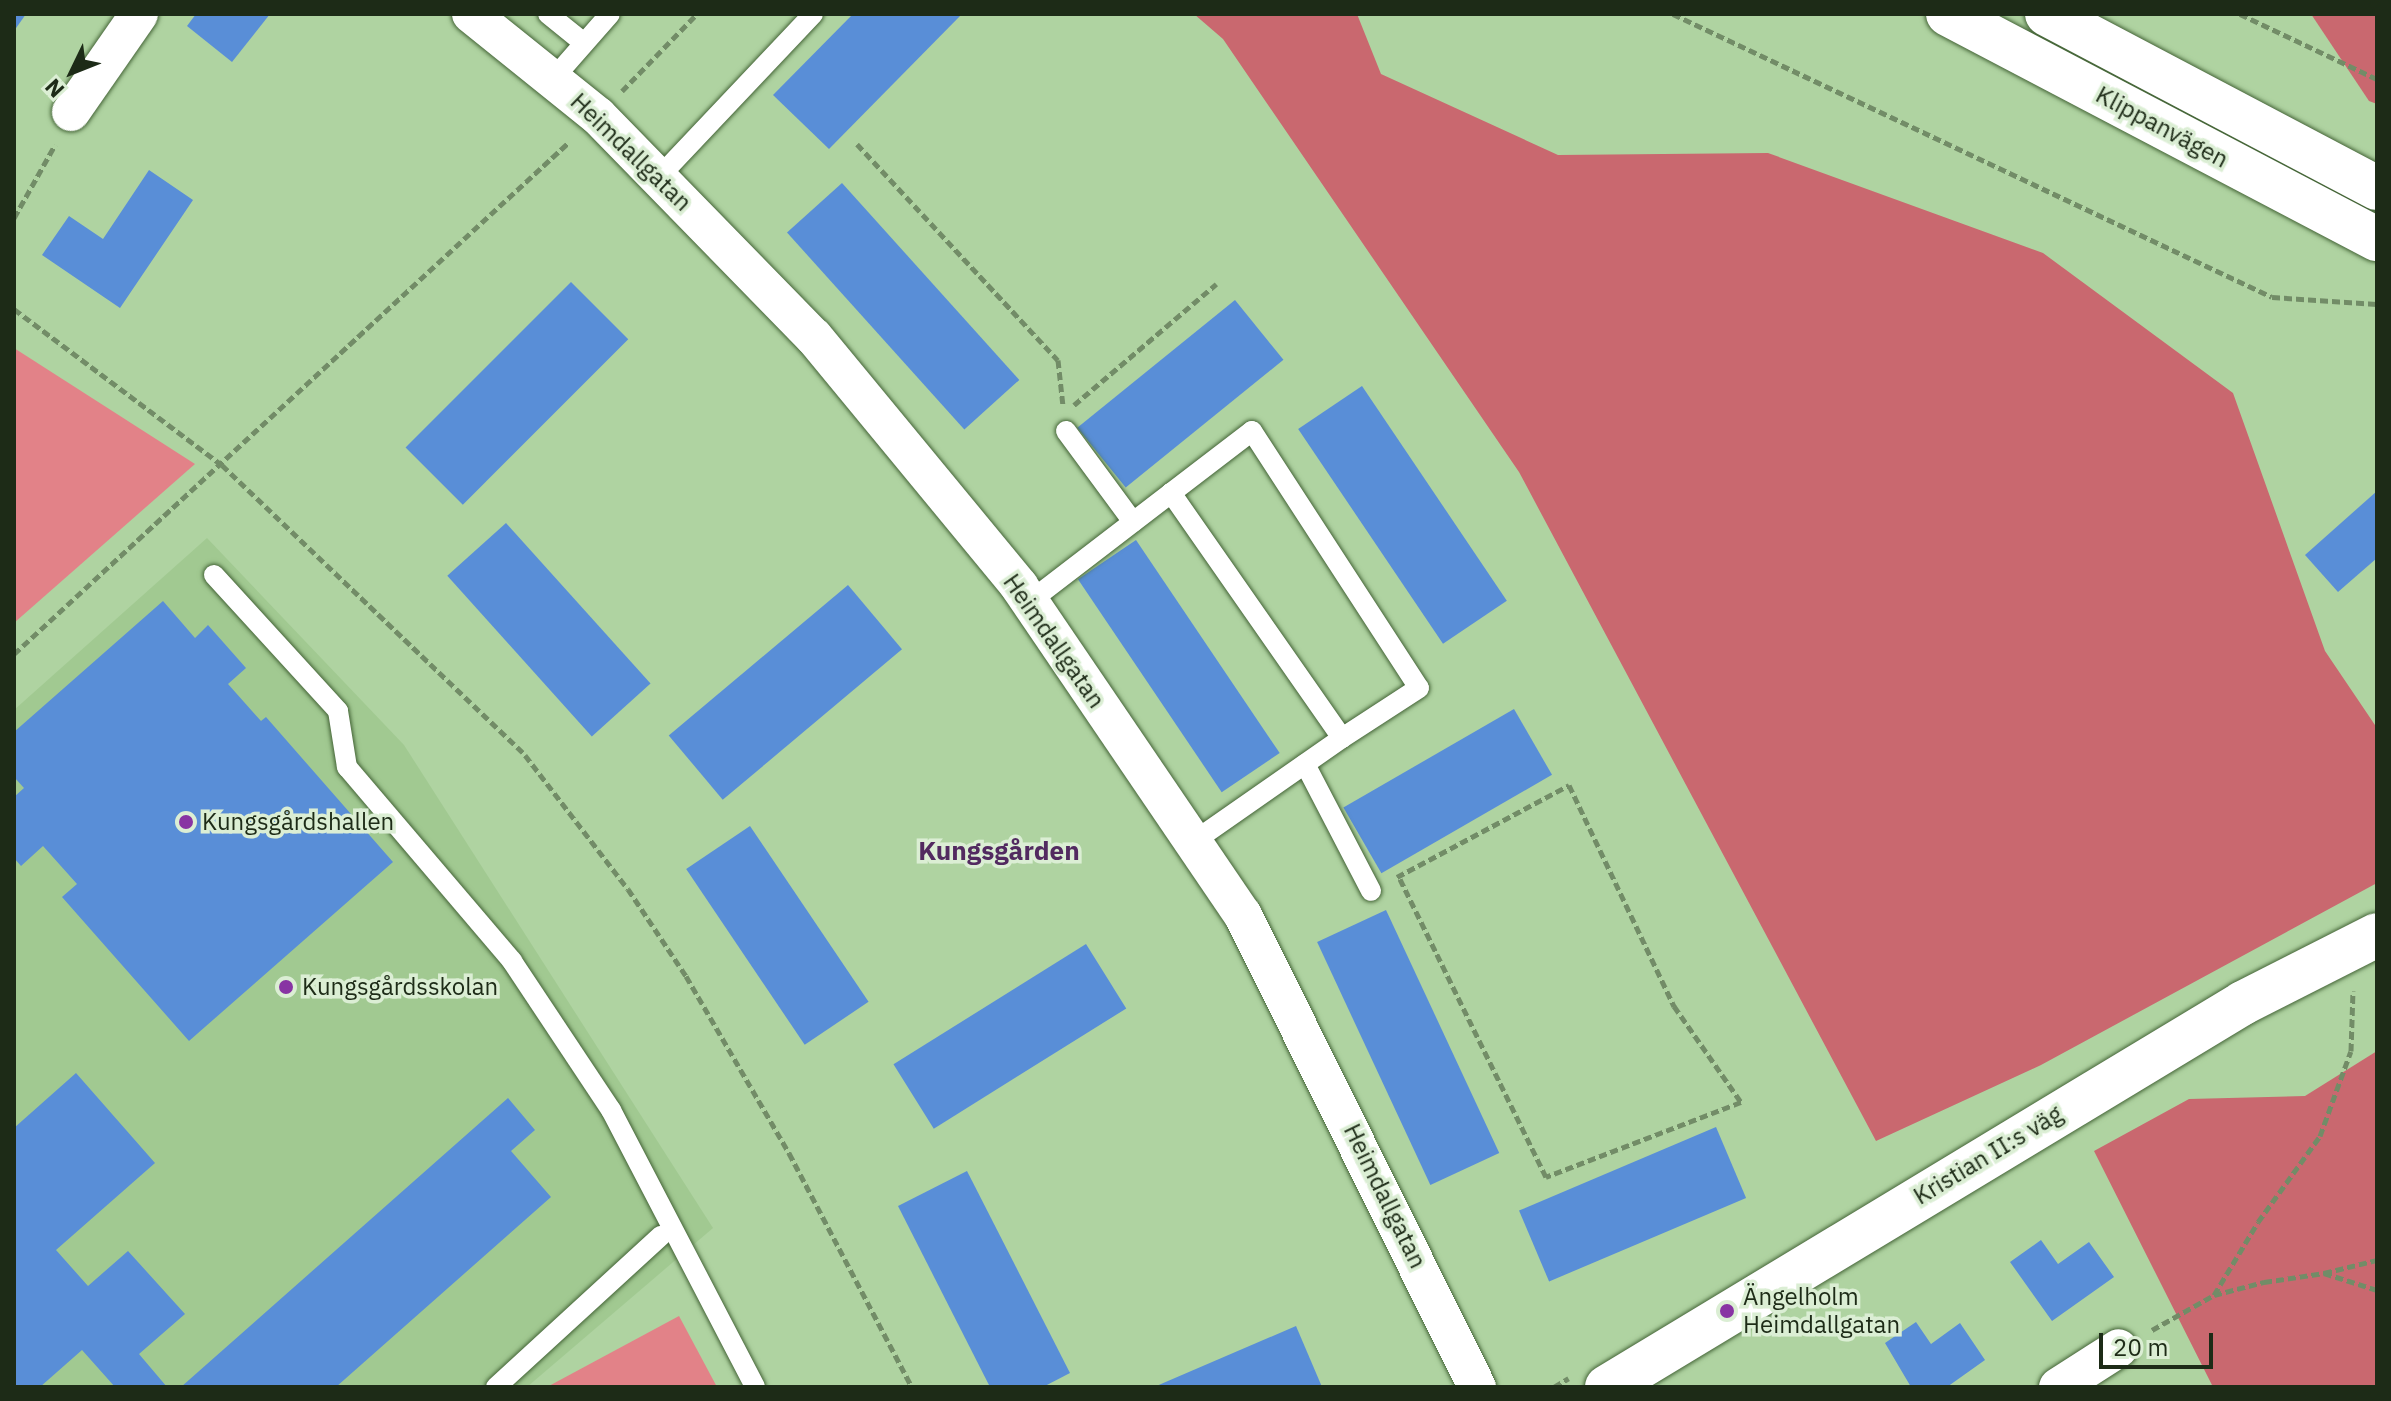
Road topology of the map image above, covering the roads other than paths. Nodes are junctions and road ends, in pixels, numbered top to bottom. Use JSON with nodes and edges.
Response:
{"nodes":[{"id":1,"x":139,"y":14,"type":"edge"},
{"id":2,"x":471,"y":14,"type":"edge"},
{"id":3,"x":548,"y":14,"type":"edge"},
{"id":4,"x":610,"y":14,"type":"edge"},
{"id":5,"x":813,"y":14,"type":"edge"},
{"id":6,"x":1948,"y":14,"type":"edge"},
{"id":7,"x":2047,"y":14,"type":"edge"},
{"id":8,"x":584,"y":43,"type":"junction"},
{"id":9,"x":553,"y":79,"type":"junction"},
{"id":10,"x":71,"y":112,"type":"road end"},
{"id":11,"x":659,"y":177,"type":"junction"},
{"id":12,"x":2377,"y":188,"type":"edge"},
{"id":13,"x":2377,"y":239,"type":"edge"},
{"id":14,"x":1066,"y":431,"type":"dead end"},
{"id":15,"x":1171,"y":493,"type":"junction"},
{"id":16,"x":1133,"y":522,"type":"junction"},
{"id":17,"x":214,"y":575,"type":"dead end"},
{"id":18,"x":1029,"y":602,"type":"junction"},
{"id":19,"x":1342,"y":738,"type":"junction"},
{"id":20,"x":1305,"y":764,"type":"junction"},
{"id":21,"x":1193,"y":842,"type":"junction"},
{"id":22,"x":1371,"y":891,"type":"road end"},
{"id":23,"x":2377,"y":935,"type":"edge"},
{"id":24,"x":661,"y":1236,"type":"dead end"},
{"id":25,"x":2119,"y":1348,"type":"road end"},
{"id":26,"x":496,"y":1387,"type":"edge"},
{"id":27,"x":755,"y":1387,"type":"edge"},
{"id":28,"x":1477,"y":1387,"type":"edge"},
{"id":29,"x":1607,"y":1387,"type":"edge"},
{"id":30,"x":2058,"y":1387,"type":"edge"}],
"edges":[{"from":1,"to":10,"type":"street"},
{"from":2,"to":9,"type":"street","name":"Heimdallgatan"},
{"from":3,"to":8,"type":"lane"},
{"from":4,"to":8,"type":"lane"},
{"from":5,"to":11,"type":"lane"},
{"from":6,"to":13,"type":"street","name":"Klippanvägen"},
{"from":7,"to":12,"type":"street","name":"Klippanvägen"},
{"from":8,"to":9,"type":"lane"},
{"from":9,"to":11,"type":"street","name":"Heimdallgatan"},
{"from":11,"to":18,"type":"street","name":"Heimdallgatan"},
{"from":14,"to":16,"type":"lane"},
{"from":15,"to":16,"type":"lane"},
{"from":15,"to":19,"type":"lane"},
{"from":15,"to":19,"type":"lane"},
{"from":16,"to":18,"type":"lane"},
{"from":17,"to":27,"type":"lane"},
{"from":18,"to":21,"type":"street","name":"Heimdallgatan"},
{"from":19,"to":20,"type":"lane"},
{"from":20,"to":21,"type":"lane"},
{"from":20,"to":22,"type":"lane"},
{"from":21,"to":28,"type":"street","name":"Heimdallgatan"},
{"from":23,"to":29,"type":"street","name":"Kristian II:s väg"},
{"from":24,"to":26,"type":"lane"},
{"from":25,"to":30,"type":"street"}]}
